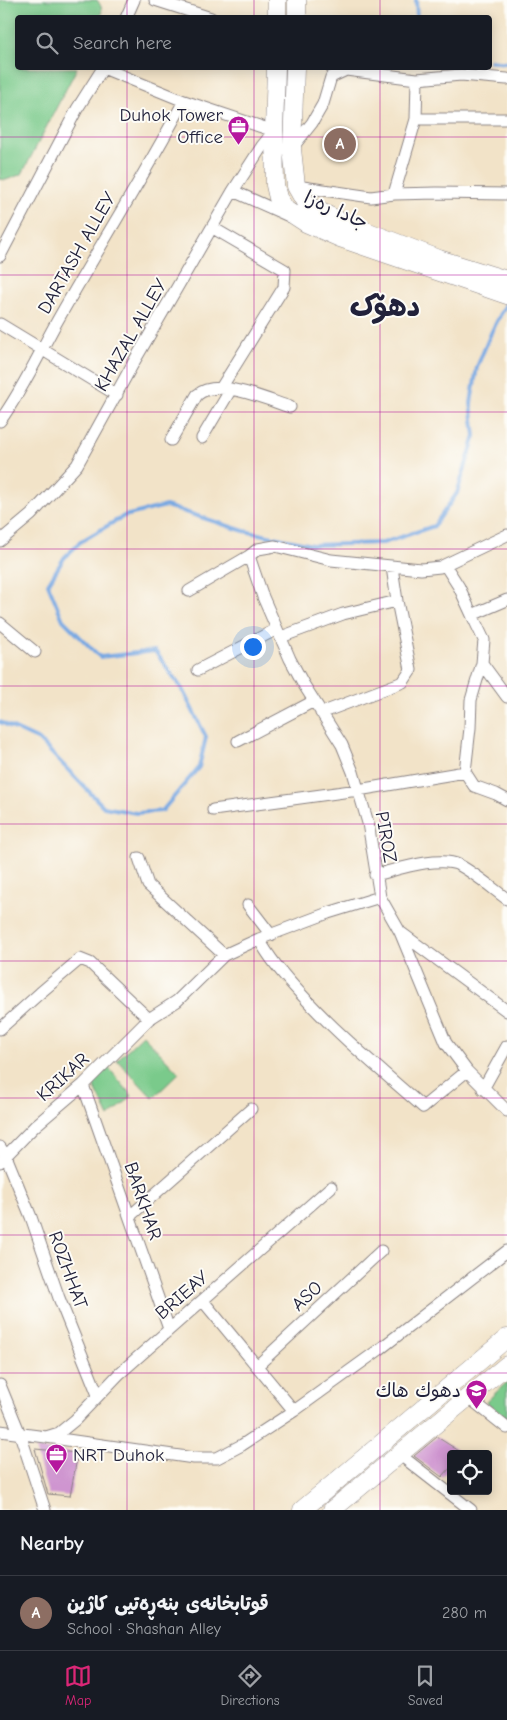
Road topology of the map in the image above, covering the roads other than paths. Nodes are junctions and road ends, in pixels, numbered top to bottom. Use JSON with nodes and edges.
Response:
{"nodes":[{"id":1,"x":134,"y":0,"type":"edge"},
{"id":2,"x":155,"y":0,"type":"edge"},
{"id":3,"x":278,"y":0,"type":"edge"},
{"id":4,"x":297,"y":0,"type":"edge"},
{"id":5,"x":127,"y":15,"type":"edge"},
{"id":6,"x":202,"y":15,"type":"edge"},
{"id":7,"x":277,"y":15,"type":"edge"},
{"id":8,"x":296,"y":15,"type":"edge"},
{"id":9,"x":102,"y":70,"type":"edge"},
{"id":10,"x":108,"y":70,"type":"edge"},
{"id":11,"x":276,"y":70,"type":"edge"},
{"id":12,"x":295,"y":70,"type":"edge"},
{"id":13,"x":417,"y":79,"type":"junction"},
{"id":14,"x":507,"y":79,"type":"edge"},
{"id":15,"x":184,"y":101,"type":"junction"},
{"id":16,"x":416,"y":119,"type":"junction"},
{"id":17,"x":507,"y":119,"type":"edge"},
{"id":18,"x":274,"y":132,"type":"junction"},
{"id":19,"x":292,"y":149,"type":"junction"},
{"id":20,"x":296,"y":186,"type":"junction"},
{"id":21,"x":234,"y":191,"type":"junction"},
{"id":22,"x":394,"y":194,"type":"junction"},
{"id":23,"x":507,"y":194,"type":"edge"},
{"id":24,"x":309,"y":224,"type":"junction"},
{"id":25,"x":213,"y":228,"type":"junction"},
{"id":26,"x":0,"y":256,"type":"edge"},
{"id":27,"x":437,"y":265,"type":"junction"},
{"id":28,"x":507,"y":280,"type":"edge"},
{"id":29,"x":507,"y":295,"type":"edge"},
{"id":30,"x":0,"y":324,"type":"edge"},
{"id":31,"x":42,"y":350,"type":"junction"},
{"id":32,"x":226,"y":388,"type":"junction"},
{"id":33,"x":117,"y":396,"type":"junction"},
{"id":34,"x":290,"y":407,"type":"dead end"},
{"id":35,"x":0,"y":421,"type":"edge"},
{"id":36,"x":202,"y":438,"type":"dead end"},
{"id":37,"x":171,"y":440,"type":"dead end"},
{"id":38,"x":507,"y":535,"type":"edge"},
{"id":39,"x":0,"y":542,"type":"edge"},
{"id":40,"x":249,"y":556,"type":"junction"},
{"id":41,"x":445,"y":565,"type":"junction"},
{"id":42,"x":392,"y":566,"type":"junction"},
{"id":43,"x":189,"y":591,"type":"dead end"},
{"id":44,"x":507,"y":600,"type":"edge"},
{"id":45,"x":396,"y":601,"type":"junction"},
{"id":46,"x":472,"y":615,"type":"junction"},
{"id":47,"x":0,"y":623,"type":"edge"},
{"id":48,"x":279,"y":633,"type":"junction"},
{"id":49,"x":35,"y":652,"type":"dead end"},
{"id":50,"x":482,"y":663,"type":"junction"},
{"id":51,"x":198,"y":670,"type":"dead end"},
{"id":52,"x":507,"y":697,"type":"edge"},
{"id":53,"x":314,"y":701,"type":"junction"},
{"id":54,"x":322,"y":712,"type":"junction"},
{"id":55,"x":238,"y":741,"type":"dead end"},
{"id":56,"x":465,"y":772,"type":"junction"},
{"id":57,"x":358,"y":790,"type":"junction"},
{"id":58,"x":507,"y":800,"type":"edge"},
{"id":59,"x":213,"y":810,"type":"dead end"},
{"id":60,"x":139,"y":858,"type":"dead end"},
{"id":61,"x":375,"y":875,"type":"junction"},
{"id":62,"x":380,"y":897,"type":"junction"},
{"id":63,"x":507,"y":899,"type":"edge"},
{"id":64,"x":248,"y":905,"type":"dead end"},
{"id":65,"x":400,"y":932,"type":"junction"},
{"id":66,"x":271,"y":935,"type":"junction"},
{"id":67,"x":259,"y":939,"type":"junction"},
{"id":68,"x":224,"y":955,"type":"junction"},
{"id":69,"x":507,"y":1011,"type":"edge"},
{"id":70,"x":149,"y":1019,"type":"junction"},
{"id":71,"x":0,"y":1029,"type":"edge"},
{"id":72,"x":507,"y":1046,"type":"edge"},
{"id":73,"x":466,"y":1071,"type":"junction"},
{"id":74,"x":83,"y":1085,"type":"junction"},
{"id":75,"x":483,"y":1089,"type":"junction"},
{"id":76,"x":251,"y":1109,"type":"dead end"},
{"id":77,"x":507,"y":1111,"type":"edge"},
{"id":78,"x":2,"y":1155,"type":"edge"},
{"id":79,"x":331,"y":1187,"type":"dead end"},
{"id":80,"x":130,"y":1216,"type":"junction"},
{"id":81,"x":381,"y":1251,"type":"dead end"},
{"id":82,"x":507,"y":1251,"type":"edge"},
{"id":83,"x":203,"y":1300,"type":"junction"},
{"id":84,"x":169,"y":1329,"type":"junction"},
{"id":85,"x":507,"y":1338,"type":"edge"},
{"id":86,"x":507,"y":1365,"type":"edge"},
{"id":87,"x":257,"y":1366,"type":"junction"},
{"id":88,"x":0,"y":1385,"type":"edge"},
{"id":89,"x":98,"y":1395,"type":"junction"},
{"id":90,"x":468,"y":1397,"type":"junction"},
{"id":91,"x":294,"y":1411,"type":"junction"},
{"id":92,"x":507,"y":1428,"type":"edge"},
{"id":93,"x":0,"y":1431,"type":"edge"},
{"id":94,"x":20,"y":1434,"type":"junction"},
{"id":95,"x":46,"y":1437,"type":"junction"},
{"id":96,"x":399,"y":1454,"type":"junction"},
{"id":97,"x":45,"y":1510,"type":"edge"},
{"id":98,"x":302,"y":1510,"type":"edge"},
{"id":99,"x":332,"y":1510,"type":"edge"},
{"id":100,"x":471,"y":1510,"type":"edge"}],
"edges":[{"from":1,"to":5,"type":"street"},
{"from":2,"to":6,"type":"street"},
{"from":3,"to":7,"type":"main road"},
{"from":4,"to":8,"type":"main road"},
{"from":9,"to":26,"type":"street"},
{"from":10,"to":15,"type":"street"},
{"from":11,"to":18,"type":"main road","name":"جادا ره‌زا"},
{"from":12,"to":19,"type":"main road","name":"جادا ره‌زا"},
{"from":13,"to":14,"type":"street"},
{"from":13,"to":16,"type":"street"},
{"from":13,"to":19,"type":"street"},
{"from":15,"to":18,"type":"street"},
{"from":15,"to":31,"type":"street","name":"DARTASH ALLEY"},
{"from":16,"to":17,"type":"street"},
{"from":16,"to":22,"type":"street"},
{"from":18,"to":21,"type":"street","name":"KHAZAL ALLEY"},
{"from":18,"to":24,"type":"main road","name":"جادا ره‌زا"},
{"from":19,"to":20,"type":"main road","name":"جادا ره‌زا"},
{"from":20,"to":22,"type":"street"},
{"from":20,"to":27,"type":"main road","name":"جادا ره‌زا"},
{"from":21,"to":24,"type":"street"},
{"from":21,"to":25,"type":"street","name":"KHAZAL ALLEY"},
{"from":22,"to":23,"type":"street"},
{"from":24,"to":27,"type":"main road","name":"جادا ره‌زا"},
{"from":25,"to":32,"type":"street"},
{"from":25,"to":33,"type":"street","name":"KHAZAL ALLEY"},
{"from":27,"to":28,"type":"main road","name":"جادا ره‌زا"},
{"from":27,"to":29,"type":"main road","name":"جادا ره‌زا"},
{"from":30,"to":31,"type":"street"},
{"from":31,"to":33,"type":"street"},
{"from":31,"to":35,"type":"street","name":"DARTASH ALLEY"},
{"from":32,"to":34,"type":"street"},
{"from":32,"to":36,"type":"street"},
{"from":32,"to":37,"type":"street"},
{"from":33,"to":39,"type":"street","name":"KHAZAL ALLEY"},
{"from":38,"to":41,"type":"street"},
{"from":40,"to":42,"type":"street"},
{"from":40,"to":43,"type":"street"},
{"from":40,"to":48,"type":"street","name":"PIROZ"},
{"from":41,"to":42,"type":"street"},
{"from":41,"to":46,"type":"street"},
{"from":42,"to":45,"type":"street"},
{"from":44,"to":46,"type":"street"},
{"from":45,"to":48,"type":"street"},
{"from":45,"to":54,"type":"street"},
{"from":46,"to":50,"type":"street"},
{"from":47,"to":49,"type":"street"},
{"from":48,"to":51,"type":"street"},
{"from":48,"to":53,"type":"street","name":"PIROZ"},
{"from":50,"to":52,"type":"street"},
{"from":50,"to":56,"type":"street"},
{"from":53,"to":54,"type":"street","name":"PIROZ"},
{"from":53,"to":55,"type":"street"},
{"from":54,"to":57,"type":"street","name":"PIROZ"},
{"from":56,"to":57,"type":"street"},
{"from":56,"to":58,"type":"street"},
{"from":57,"to":59,"type":"street"},
{"from":57,"to":61,"type":"street","name":"PIROZ"},
{"from":60,"to":68,"type":"street"},
{"from":61,"to":62,"type":"street","name":"PIROZ"},
{"from":61,"to":63,"type":"street"},
{"from":62,"to":65,"type":"street","name":"PIROZ"},
{"from":62,"to":66,"type":"street","name":"KRIKAR"},
{"from":64,"to":66,"type":"street"},
{"from":65,"to":69,"type":"street"},
{"from":65,"to":73,"type":"street","name":"PIROZ"},
{"from":66,"to":67,"type":"street","name":"KRIKAR"},
{"from":67,"to":68,"type":"street","name":"KRIKAR"},
{"from":67,"to":73,"type":"street"},
{"from":68,"to":70,"type":"street","name":"KRIKAR"},
{"from":70,"to":71,"type":"street"},
{"from":70,"to":74,"type":"street","name":"KRIKAR"},
{"from":72,"to":75,"type":"street"},
{"from":73,"to":75,"type":"street","name":"PIROZ"},
{"from":74,"to":78,"type":"street","name":"KRIKAR"},
{"from":74,"to":80,"type":"street","name":"BARKHAR"},
{"from":75,"to":77,"type":"street","name":"PIROZ"},
{"from":76,"to":80,"type":"street"},
{"from":78,"to":89,"type":"street","name":"ROZHHAT"},
{"from":79,"to":83,"type":"street","name":"BRIEAY"},
{"from":80,"to":84,"type":"street","name":"BARKHAR"},
{"from":81,"to":87,"type":"street","name":"ASO"},
{"from":82,"to":91,"type":"street"},
{"from":83,"to":84,"type":"street","name":"BRIEAY"},
{"from":83,"to":87,"type":"street"},
{"from":84,"to":89,"type":"street","name":"BRIEAY"},
{"from":85,"to":98,"type":"main road"},
{"from":86,"to":90,"type":"main road"},
{"from":87,"to":91,"type":"street"},
{"from":88,"to":94,"type":"street"},
{"from":89,"to":95,"type":"street","name":"BRIEAY"},
{"from":90,"to":92,"type":"street"},
{"from":90,"to":96,"type":"main road"},
{"from":91,"to":95,"type":"street"},
{"from":93,"to":94,"type":"street"},
{"from":94,"to":95,"type":"street"},
{"from":94,"to":97,"type":"street"},
{"from":96,"to":99,"type":"main road"},
{"from":96,"to":100,"type":"street"}]}
